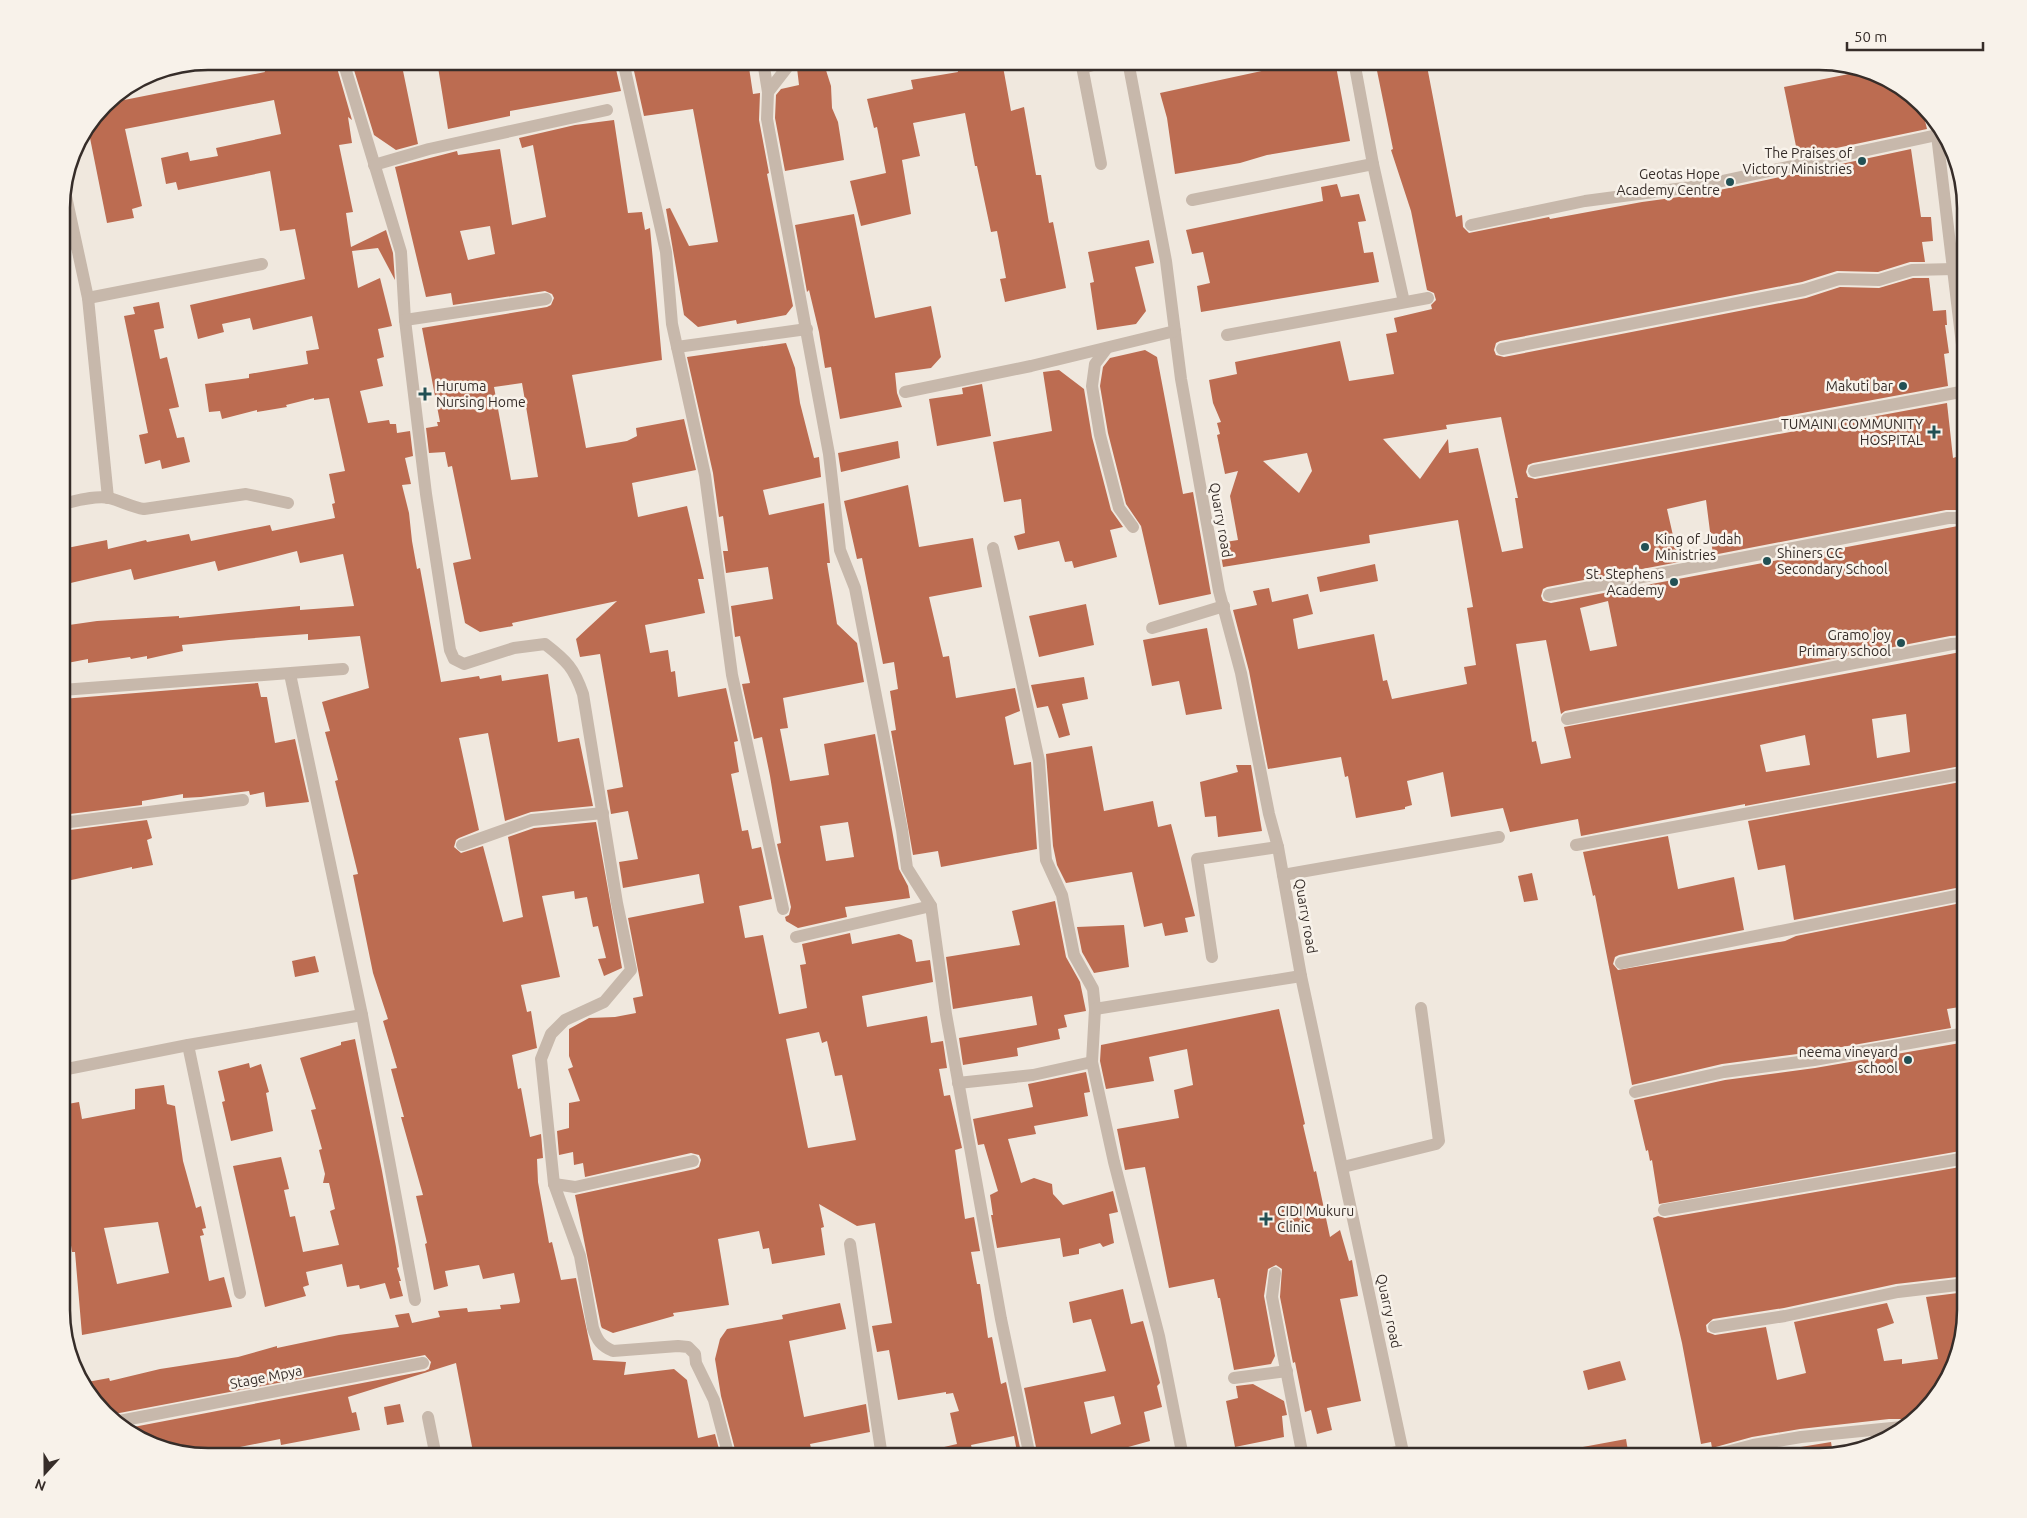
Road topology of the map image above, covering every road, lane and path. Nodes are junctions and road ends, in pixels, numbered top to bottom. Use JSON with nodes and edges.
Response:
{"nodes":[{"id":1,"x":346,"y":70,"type":"edge"},
{"id":2,"x":625,"y":70,"type":"edge"},
{"id":3,"x":765,"y":70,"type":"edge"},
{"id":4,"x":785,"y":70,"type":"edge"},
{"id":5,"x":1082,"y":70,"type":"edge"},
{"id":6,"x":1130,"y":70,"type":"edge"},
{"id":7,"x":1356,"y":70,"type":"edge"},
{"id":8,"x":768,"y":92,"type":"junction"},
{"id":9,"x":606,"y":110,"type":"dead end"},
{"id":10,"x":1934,"y":132,"type":"edge"},
{"id":11,"x":1938,"y":138,"type":"edge"},
{"id":12,"x":1101,"y":164,"type":"dead end"},
{"id":13,"x":1373,"y":164,"type":"junction"},
{"id":14,"x":374,"y":165,"type":"junction"},
{"id":15,"x":1192,"y":200,"type":"dead end"},
{"id":16,"x":70,"y":218,"type":"edge"},
{"id":17,"x":1471,"y":225,"type":"dead end"},
{"id":18,"x":75,"y":243,"type":"junction"},
{"id":19,"x":70,"y":244,"type":"edge"},
{"id":20,"x":262,"y":264,"type":"dead end"},
{"id":21,"x":1954,"y":269,"type":"junction"},
{"id":22,"x":1957,"y":296,"type":"edge"},
{"id":23,"x":88,"y":298,"type":"junction"},
{"id":24,"x":1428,"y":298,"type":"dead end"},
{"id":25,"x":546,"y":299,"type":"dead end"},
{"id":26,"x":1404,"y":302,"type":"junction"},
{"id":27,"x":404,"y":320,"type":"junction"},
{"id":28,"x":807,"y":329,"type":"junction"},
{"id":29,"x":1175,"y":331,"type":"junction"},
{"id":30,"x":1227,"y":335,"type":"dead end"},
{"id":31,"x":678,"y":347,"type":"junction"},
{"id":32,"x":1107,"y":348,"type":"junction"},
{"id":33,"x":1502,"y":349,"type":"dead end"},
{"id":34,"x":904,"y":392,"type":"dead end"},
{"id":35,"x":1957,"y":393,"type":"edge"},
{"id":36,"x":1534,"y":471,"type":"dead end"},
{"id":37,"x":108,"y":498,"type":"junction"},
{"id":38,"x":70,"y":502,"type":"edge"},
{"id":39,"x":288,"y":503,"type":"dead end"},
{"id":40,"x":1957,"y":518,"type":"edge"},
{"id":41,"x":1133,"y":527,"type":"dead end"},
{"id":42,"x":994,"y":548,"type":"dead end"},
{"id":43,"x":1549,"y":595,"type":"dead end"},
{"id":44,"x":1224,"y":606,"type":"junction"},
{"id":45,"x":1152,"y":628,"type":"dead end"},
{"id":46,"x":1957,"y":644,"type":"edge"},
{"id":47,"x":343,"y":669,"type":"dead end"},
{"id":48,"x":290,"y":674,"type":"junction"},
{"id":49,"x":70,"y":689,"type":"edge"},
{"id":50,"x":1567,"y":719,"type":"dead end"},
{"id":51,"x":1957,"y":774,"type":"edge"},
{"id":52,"x":243,"y":800,"type":"dead end"},
{"id":53,"x":603,"y":812,"type":"junction"},
{"id":54,"x":70,"y":822,"type":"edge"},
{"id":55,"x":1499,"y":837,"type":"dead end"},
{"id":56,"x":462,"y":845,"type":"dead end"},
{"id":57,"x":1576,"y":845,"type":"dead end"},
{"id":58,"x":1278,"y":847,"type":"junction"},
{"id":59,"x":1283,"y":875,"type":"junction"},
{"id":60,"x":1957,"y":896,"type":"edge"},
{"id":61,"x":931,"y":906,"type":"junction"},
{"id":62,"x":783,"y":909,"type":"dead end"},
{"id":63,"x":796,"y":936,"type":"dead end"},
{"id":64,"x":1212,"y":958,"type":"dead end"},
{"id":65,"x":1621,"y":963,"type":"dead end"},
{"id":66,"x":1301,"y":976,"type":"junction"},
{"id":67,"x":1421,"y":1008,"type":"dead end"},
{"id":68,"x":1095,"y":1010,"type":"junction"},
{"id":69,"x":362,"y":1015,"type":"junction"},
{"id":70,"x":1957,"y":1035,"type":"edge"},
{"id":71,"x":188,"y":1045,"type":"junction"},
{"id":72,"x":1092,"y":1062,"type":"junction"},
{"id":73,"x":70,"y":1068,"type":"edge"},
{"id":74,"x":958,"y":1083,"type":"junction"},
{"id":75,"x":1635,"y":1092,"type":"dead end"},
{"id":76,"x":1957,"y":1160,"type":"edge"},
{"id":77,"x":693,"y":1161,"type":"dead end"},
{"id":78,"x":1343,"y":1167,"type":"junction"},
{"id":79,"x":554,"y":1184,"type":"junction"},
{"id":80,"x":1664,"y":1210,"type":"dead end"},
{"id":81,"x":850,"y":1244,"type":"dead end"},
{"id":82,"x":1275,"y":1273,"type":"dead end"},
{"id":83,"x":1957,"y":1285,"type":"edge"},
{"id":84,"x":240,"y":1293,"type":"dead end"},
{"id":85,"x":415,"y":1300,"type":"dead end"},
{"id":86,"x":1714,"y":1327,"type":"dead end"},
{"id":87,"x":423,"y":1363,"type":"dead end"},
{"id":88,"x":1287,"y":1371,"type":"junction"},
{"id":89,"x":1234,"y":1378,"type":"dead end"},
{"id":90,"x":428,"y":1417,"type":"dead end"},
{"id":91,"x":124,"y":1420,"type":"edge"},
{"id":92,"x":1890,"y":1428,"type":"edge"},
{"id":93,"x":434,"y":1448,"type":"edge"},
{"id":94,"x":727,"y":1448,"type":"edge"},
{"id":95,"x":881,"y":1448,"type":"edge"},
{"id":96,"x":1028,"y":1448,"type":"edge"},
{"id":97,"x":1182,"y":1448,"type":"edge"},
{"id":98,"x":1301,"y":1448,"type":"edge"},
{"id":99,"x":1403,"y":1448,"type":"edge"},
{"id":100,"x":1741,"y":1448,"type":"edge"}],
"edges":[{"from":1,"to":14,"type":"street"},
{"from":2,"to":31,"type":"street"},
{"from":3,"to":8,"type":"street"},
{"from":4,"to":8,"type":"street"},
{"from":5,"to":12,"type":"street"},
{"from":6,"to":29,"type":"street","name":"Quarry road"},
{"from":7,"to":13,"type":"street"},
{"from":8,"to":28,"type":"street"},
{"from":9,"to":14,"type":"street"},
{"from":10,"to":17,"type":"street"},
{"from":11,"to":21,"type":"street"},
{"from":13,"to":15,"type":"street"},
{"from":13,"to":26,"type":"street"},
{"from":14,"to":27,"type":"street"},
{"from":16,"to":18,"type":"street"},
{"from":18,"to":19,"type":"street"},
{"from":18,"to":23,"type":"street"},
{"from":20,"to":23,"type":"street"},
{"from":21,"to":22,"type":"street"},
{"from":21,"to":33,"type":"street"},
{"from":23,"to":37,"type":"street"},
{"from":24,"to":26,"type":"street"},
{"from":25,"to":27,"type":"street"},
{"from":26,"to":30,"type":"street"},
{"from":27,"to":53,"type":"street"},
{"from":28,"to":31,"type":"street"},
{"from":28,"to":61,"type":"street"},
{"from":29,"to":32,"type":"street"},
{"from":29,"to":44,"type":"street","name":"Quarry road"},
{"from":31,"to":62,"type":"street"},
{"from":32,"to":34,"type":"street"},
{"from":32,"to":41,"type":"street"},
{"from":35,"to":36,"type":"street"},
{"from":37,"to":38,"type":"street"},
{"from":37,"to":39,"type":"street"},
{"from":40,"to":43,"type":"street"},
{"from":42,"to":68,"type":"street"},
{"from":44,"to":45,"type":"street"},
{"from":44,"to":58,"type":"street","name":"Quarry road"},
{"from":46,"to":50,"type":"street"},
{"from":47,"to":48,"type":"street"},
{"from":48,"to":49,"type":"street"},
{"from":48,"to":69,"type":"street"},
{"from":51,"to":57,"type":"street"},
{"from":52,"to":54,"type":"street"},
{"from":53,"to":56,"type":"street"},
{"from":53,"to":79,"type":"street"},
{"from":55,"to":59,"type":"street"},
{"from":58,"to":59,"type":"street","name":"Quarry road"},
{"from":58,"to":64,"type":"street"},
{"from":59,"to":66,"type":"street","name":"Quarry road"},
{"from":60,"to":65,"type":"street"},
{"from":61,"to":63,"type":"street"},
{"from":61,"to":74,"type":"street"},
{"from":66,"to":68,"type":"street"},
{"from":66,"to":78,"type":"street","name":"Quarry road"},
{"from":67,"to":78,"type":"street"},
{"from":68,"to":72,"type":"street"},
{"from":69,"to":71,"type":"street"},
{"from":69,"to":85,"type":"street"},
{"from":70,"to":75,"type":"street"},
{"from":71,"to":73,"type":"street"},
{"from":71,"to":84,"type":"street"},
{"from":72,"to":74,"type":"street"},
{"from":72,"to":97,"type":"street"},
{"from":74,"to":96,"type":"street"},
{"from":76,"to":80,"type":"street"},
{"from":77,"to":79,"type":"street"},
{"from":78,"to":99,"type":"street","name":"Quarry road"},
{"from":79,"to":94,"type":"street"},
{"from":81,"to":95,"type":"street"},
{"from":82,"to":88,"type":"street"},
{"from":83,"to":86,"type":"street"},
{"from":87,"to":91,"type":"street","name":"Stage Mpya"},
{"from":88,"to":89,"type":"street"},
{"from":88,"to":98,"type":"street"},
{"from":90,"to":93,"type":"street"},
{"from":92,"to":100,"type":"street"}]}
